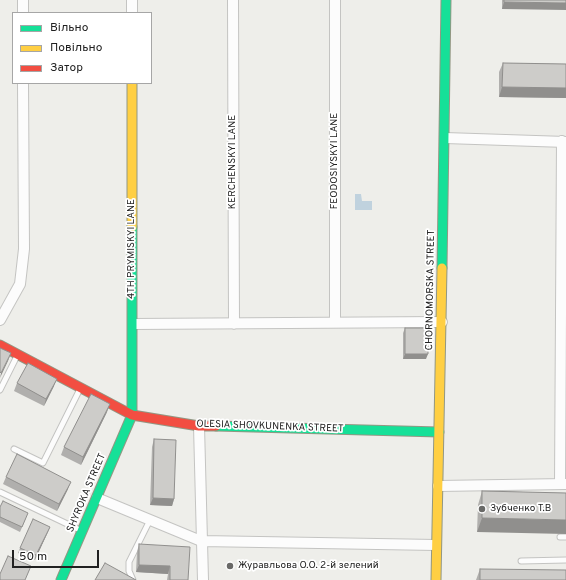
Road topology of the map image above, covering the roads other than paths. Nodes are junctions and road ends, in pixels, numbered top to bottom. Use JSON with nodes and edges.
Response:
{"nodes":[{"id":1,"x":23,"y":0,"type":"edge"},
{"id":2,"x":132,"y":0,"type":"edge"},
{"id":3,"x":233,"y":0,"type":"edge"},
{"id":4,"x":335,"y":0,"type":"edge"},
{"id":5,"x":446,"y":0,"type":"edge"},
{"id":6,"x":23,"y":12,"type":"edge"},
{"id":7,"x":132,"y":12,"type":"edge"},
{"id":8,"x":23,"y":84,"type":"edge"},
{"id":9,"x":132,"y":84,"type":"edge"},
{"id":10,"x":445,"y":138,"type":"junction"},
{"id":11,"x":564,"y":142,"type":"edge"},
{"id":12,"x":563,"y":258,"type":"edge"},
{"id":13,"x":0,"y":320,"type":"edge"},
{"id":14,"x":334,"y":322,"type":"junction"},
{"id":15,"x":442,"y":322,"type":"junction"},
{"id":16,"x":132,"y":324,"type":"junction"},
{"id":17,"x":234,"y":324,"type":"junction"},
{"id":18,"x":0,"y":345,"type":"edge"},
{"id":19,"x":18,"y":355,"type":"junction"},
{"id":20,"x":563,"y":370,"type":"edge"},
{"id":21,"x":80,"y":388,"type":"junction"},
{"id":22,"x":0,"y":390,"type":"edge"},
{"id":23,"x":132,"y":415,"type":"junction"},
{"id":24,"x":199,"y":426,"type":"junction"},
{"id":25,"x":439,"y":432,"type":"junction"},
{"id":26,"x":14,"y":449,"type":"dead end"},
{"id":27,"x":563,"y":484,"type":"edge"},
{"id":28,"x":438,"y":486,"type":"junction"},
{"id":29,"x":0,"y":492,"type":"edge"},
{"id":30,"x":97,"y":498,"type":"junction"},
{"id":31,"x":150,"y":520,"type":"junction"},
{"id":32,"x":83,"y":531,"type":"junction"},
{"id":33,"x":201,"y":541,"type":"junction"},
{"id":34,"x":436,"y":545,"type":"junction"},
{"id":35,"x":566,"y":560,"type":"edge"},
{"id":36,"x":521,"y":561,"type":"dead end"},
{"id":37,"x":61,"y":580,"type":"edge"},
{"id":38,"x":133,"y":580,"type":"edge"},
{"id":39,"x":202,"y":580,"type":"edge"},
{"id":40,"x":436,"y":580,"type":"edge"}],
"edges":[{"from":1,"to":6,"type":"street"},
{"from":2,"to":7,"type":"street"},
{"from":3,"to":17,"type":"street","name":"KERCHENSKYI LANE"},
{"from":4,"to":14,"type":"street","name":"FEODOSIYSKYI LANE"},
{"from":5,"to":10,"type":"street","name":"CHORNOMORSKA STREET"},
{"from":8,"to":13,"type":"street"},
{"from":9,"to":16,"type":"street","name":"4TH PRYMISKYI LANE"},
{"from":10,"to":11,"type":"street"},
{"from":10,"to":15,"type":"street","name":"CHORNOMORSKA STREET"},
{"from":11,"to":12,"type":"street"},
{"from":12,"to":20,"type":"street"},
{"from":14,"to":15,"type":"street"},
{"from":14,"to":17,"type":"street"},
{"from":15,"to":25,"type":"street","name":"CHORNOMORSKA STREET"},
{"from":16,"to":17,"type":"street"},
{"from":16,"to":23,"type":"street","name":"4TH PRYMISKYI LANE"},
{"from":18,"to":19,"type":"street","name":"OLESIA SHOVKUNENKA STREET"},
{"from":19,"to":21,"type":"street","name":"OLESIA SHOVKUNENKA STREET"},
{"from":19,"to":22,"type":"lane"},
{"from":20,"to":27,"type":"street"},
{"from":21,"to":23,"type":"street","name":"OLESIA SHOVKUNENKA STREET"},
{"from":21,"to":26,"type":"lane"},
{"from":23,"to":24,"type":"street","name":"OLESIA SHOVKUNENKA STREET"},
{"from":23,"to":30,"type":"street","name":"SHYROKA STREET"},
{"from":24,"to":25,"type":"street","name":"OLESIA SHOVKUNENKA STREET"},
{"from":24,"to":33,"type":"street"},
{"from":25,"to":28,"type":"street","name":"CHORNOMORSKA STREET"},
{"from":27,"to":28,"type":"street"},
{"from":28,"to":34,"type":"street","name":"CHORNOMORSKA STREET"},
{"from":29,"to":32,"type":"lane"},
{"from":30,"to":31,"type":"street"},
{"from":30,"to":32,"type":"street","name":"SHYROKA STREET"},
{"from":31,"to":33,"type":"street"},
{"from":31,"to":38,"type":"lane"},
{"from":32,"to":37,"type":"street","name":"SHYROKA STREET"},
{"from":33,"to":34,"type":"street"},
{"from":33,"to":39,"type":"street"},
{"from":34,"to":40,"type":"street","name":"CHORNOMORSKA STREET"},
{"from":35,"to":36,"type":"lane"}]}
